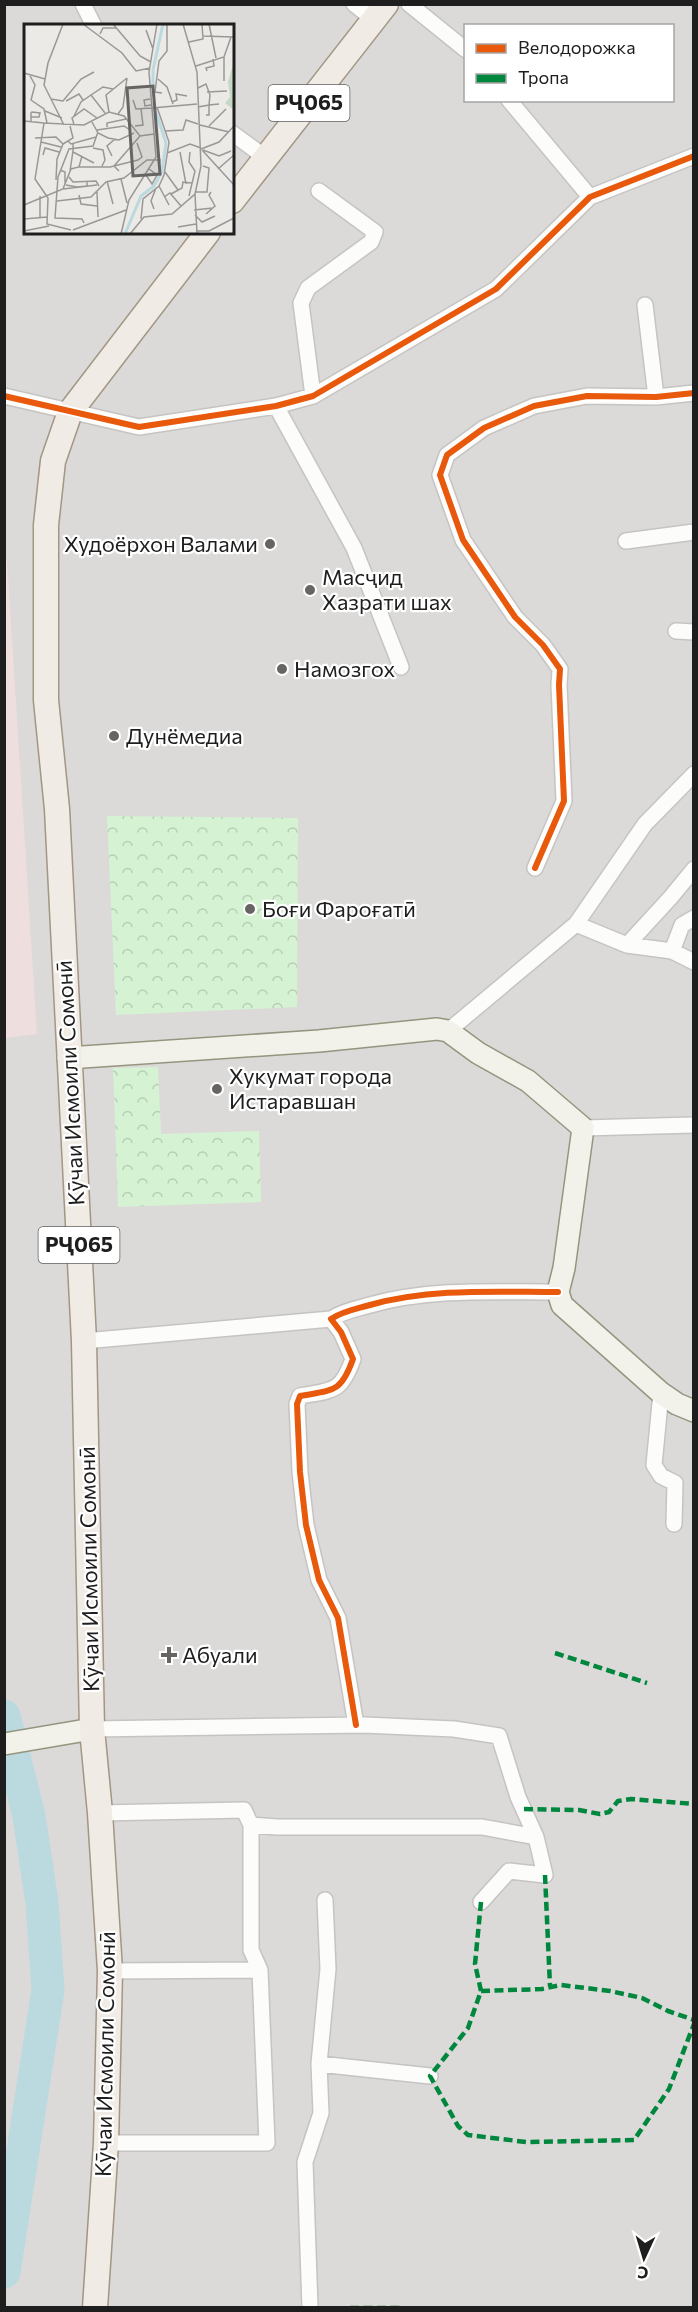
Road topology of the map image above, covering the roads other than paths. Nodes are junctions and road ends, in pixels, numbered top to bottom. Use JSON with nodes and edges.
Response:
{"nodes":[{"id":1,"x":82,"y":4,"type":"edge"},
{"id":2,"x":354,"y":4,"type":"edge"},
{"id":3,"x":409,"y":4,"type":"edge"},
{"id":4,"x":380,"y":12,"type":"edge"},
{"id":5,"x":93,"y":24,"type":"edge"},
{"id":6,"x":464,"y":49,"type":"edge"},
{"id":7,"x":511,"y":102,"type":"edge"},
{"id":8,"x":234,"y":134,"type":"edge"},
{"id":9,"x":693,"y":156,"type":"edge"},
{"id":10,"x":266,"y":158,"type":"junction"},
{"id":11,"x":319,"y":191,"type":"dead end"},
{"id":12,"x":591,"y":196,"type":"junction"},
{"id":13,"x":234,"y":198,"type":"edge"},
{"id":14,"x":206,"y":234,"type":"edge"},
{"id":15,"x":645,"y":305,"type":"dead end"},
{"id":16,"x":693,"y":393,"type":"edge"},
{"id":17,"x":4,"y":396,"type":"edge"},
{"id":18,"x":313,"y":396,"type":"junction"},
{"id":19,"x":656,"y":397,"type":"junction"},
{"id":20,"x":276,"y":406,"type":"junction"},
{"id":21,"x":70,"y":412,"type":"junction"},
{"id":22,"x":693,"y":532,"type":"edge"},
{"id":23,"x":626,"y":541,"type":"dead end"},
{"id":24,"x":676,"y":631,"type":"dead end"},
{"id":25,"x":693,"y":632,"type":"edge"},
{"id":26,"x":401,"y":667,"type":"dead end"},
{"id":27,"x":693,"y":774,"type":"edge"},
{"id":28,"x":535,"y":868,"type":"dead end"},
{"id":29,"x":693,"y":869,"type":"edge"},
{"id":30,"x":693,"y":918,"type":"edge"},
{"id":31,"x":576,"y":924,"type":"junction"},
{"id":32,"x":627,"y":945,"type":"junction"},
{"id":33,"x":672,"y":951,"type":"junction"},
{"id":34,"x":693,"y":962,"type":"edge"},
{"id":35,"x":448,"y":1030,"type":"junction"},
{"id":36,"x":68,"y":1058,"type":"junction"},
{"id":37,"x":693,"y":1125,"type":"edge"},
{"id":38,"x":583,"y":1128,"type":"junction"},
{"id":39,"x":558,"y":1292,"type":"junction"},
{"id":40,"x":332,"y":1320,"type":"junction"},
{"id":41,"x":84,"y":1341,"type":"junction"},
{"id":42,"x":661,"y":1393,"type":"junction"},
{"id":43,"x":693,"y":1411,"type":"edge"},
{"id":44,"x":674,"y":1524,"type":"dead end"},
{"id":45,"x":356,"y":1725,"type":"junction"},
{"id":46,"x":85,"y":1730,"type":"junction"},
{"id":47,"x":4,"y":1744,"type":"edge"},
{"id":48,"x":100,"y":1813,"type":"junction"},
{"id":49,"x":251,"y":1825,"type":"junction"},
{"id":50,"x":536,"y":1837,"type":"junction"},
{"id":51,"x":325,"y":1900,"type":"dead end"},
{"id":52,"x":481,"y":1902,"type":"dead end"},
{"id":53,"x":260,"y":1970,"type":"junction"},
{"id":54,"x":110,"y":1971,"type":"junction"},
{"id":55,"x":319,"y":2064,"type":"junction"},
{"id":56,"x":430,"y":2076,"type":"dead end"},
{"id":57,"x":106,"y":2143,"type":"junction"},
{"id":58,"x":95,"y":2307,"type":"edge"},
{"id":59,"x":310,"y":2307,"type":"edge"}],
"edges":[{"from":1,"to":5,"type":"street"},
{"from":2,"to":4,"type":"street"},
{"from":3,"to":6,"type":"street"},
{"from":4,"to":10,"type":"main road","number":"РҶ065"},
{"from":7,"to":12,"type":"street"},
{"from":8,"to":10,"type":"street"},
{"from":9,"to":12,"type":"street"},
{"from":10,"to":13,"type":"main road","number":"РҶ065"},
{"from":11,"to":18,"type":"street"},
{"from":12,"to":18,"type":"street"},
{"from":14,"to":21,"type":"main road","name":"Кӯчаи Исмоили Сомонӣ","number":"РҶ065"},
{"from":15,"to":19,"type":"street"},
{"from":16,"to":19,"type":"street"},
{"from":17,"to":21,"type":"street"},
{"from":18,"to":20,"type":"street"},
{"from":19,"to":28,"type":"street"},
{"from":20,"to":21,"type":"street"},
{"from":20,"to":26,"type":"street"},
{"from":21,"to":36,"type":"main road","name":"Кӯчаи Исмоили Сомонӣ","number":"РҶ065"},
{"from":22,"to":23,"type":"street"},
{"from":24,"to":25,"type":"street"},
{"from":27,"to":31,"type":"street"},
{"from":29,"to":32,"type":"street"},
{"from":30,"to":33,"type":"street"},
{"from":31,"to":32,"type":"street"},
{"from":31,"to":35,"type":"street"},
{"from":32,"to":33,"type":"street"},
{"from":33,"to":34,"type":"street"},
{"from":35,"to":36,"type":"main road"},
{"from":35,"to":38,"type":"main road"},
{"from":36,"to":41,"type":"main road","name":"Кӯчаи Исмоили Сомонӣ","number":"РҶ065"},
{"from":37,"to":38,"type":"street"},
{"from":38,"to":39,"type":"main road"},
{"from":39,"to":40,"type":"street"},
{"from":39,"to":42,"type":"main road"},
{"from":40,"to":41,"type":"street"},
{"from":40,"to":45,"type":"street"},
{"from":41,"to":46,"type":"main road","name":"Кӯчаи Исмоили Сомонӣ","number":"РҶ065"},
{"from":42,"to":43,"type":"main road"},
{"from":42,"to":44,"type":"street"},
{"from":45,"to":46,"type":"street"},
{"from":45,"to":50,"type":"street"},
{"from":46,"to":47,"type":"main road"},
{"from":46,"to":48,"type":"main road","name":"Кӯчаи Исмоили Сомонӣ","number":"РҶ065"},
{"from":48,"to":49,"type":"street"},
{"from":48,"to":54,"type":"main road","name":"Кӯчаи Исмоили Сомонӣ","number":"РҶ065"},
{"from":49,"to":50,"type":"street"},
{"from":49,"to":53,"type":"street"},
{"from":50,"to":52,"type":"street"},
{"from":51,"to":55,"type":"street"},
{"from":53,"to":54,"type":"street"},
{"from":53,"to":57,"type":"street"},
{"from":54,"to":57,"type":"main road","name":"Кӯчаи Исмоили Сомонӣ","number":"РҶ065"},
{"from":55,"to":56,"type":"street"},
{"from":55,"to":59,"type":"street"},
{"from":57,"to":58,"type":"main road","name":"Кӯчаи Исмоили Сомонӣ","number":"РҶ065"}]}
